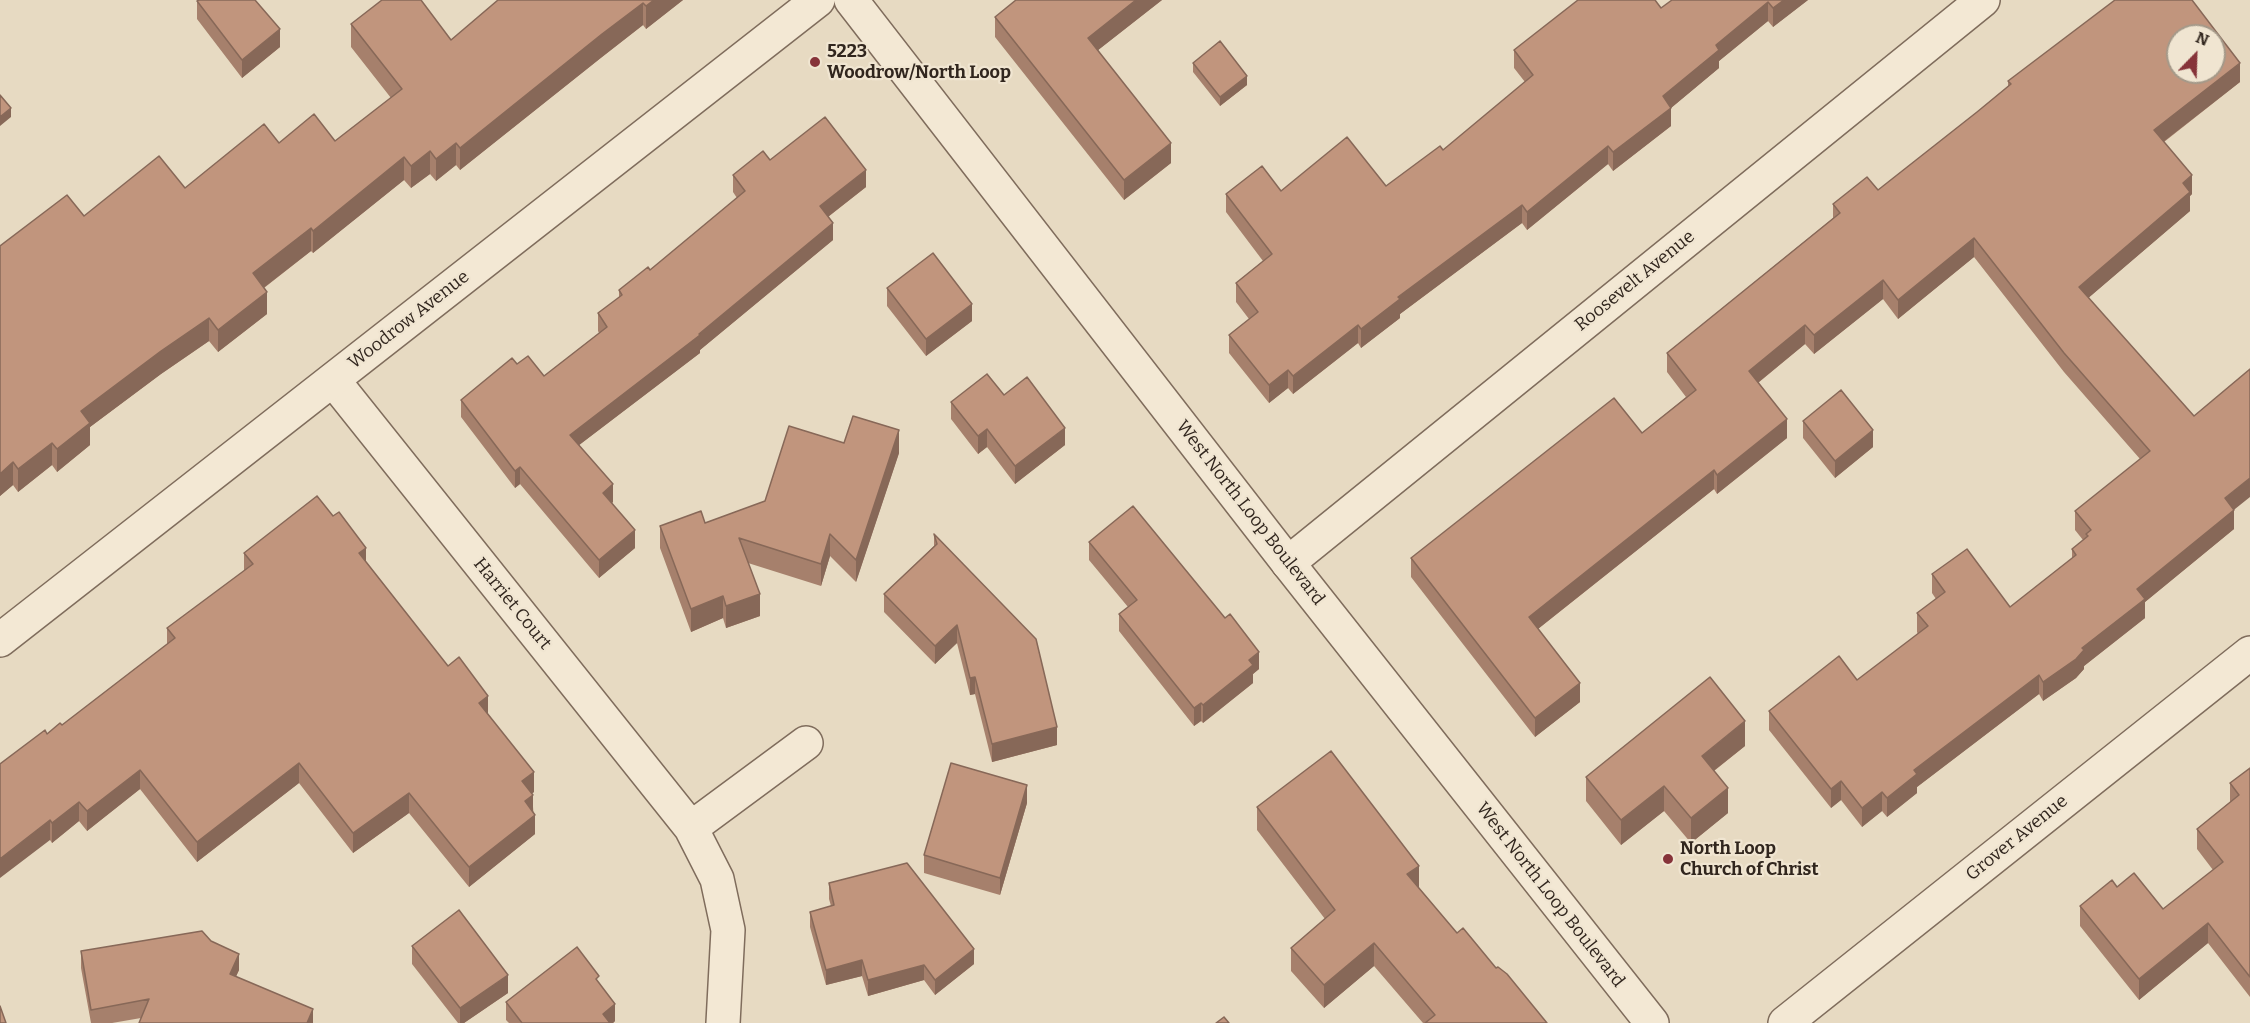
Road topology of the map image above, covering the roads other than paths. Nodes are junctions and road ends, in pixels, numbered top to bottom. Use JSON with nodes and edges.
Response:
{"nodes":[{"id":1,"x":818,"y":0,"type":"edge"},
{"id":2,"x":851,"y":0,"type":"edge"},
{"id":3,"x":1983,"y":0,"type":"edge"},
{"id":4,"x":333,"y":380,"type":"junction"},
{"id":5,"x":1288,"y":563,"type":"junction"},
{"id":6,"x":0,"y":640,"type":"edge"},
{"id":7,"x":2250,"y":653,"type":"edge"},
{"id":8,"x":806,"y":743,"type":"dead end"},
{"id":9,"x":691,"y":828,"type":"junction"},
{"id":10,"x":723,"y":1023,"type":"edge"},
{"id":11,"x":1652,"y":1023,"type":"edge"},
{"id":12,"x":1785,"y":1023,"type":"edge"}],
"edges":[{"from":1,"to":4,"type":"street","name":"Woodrow Avenue"},
{"from":2,"to":5,"type":"street","name":"West North Loop Boulevard"},
{"from":3,"to":5,"type":"street","name":"Roosevelt Avenue"},
{"from":4,"to":6,"type":"street","name":"Woodrow Avenue"},
{"from":4,"to":9,"type":"street","name":"Harriet Court"},
{"from":5,"to":11,"type":"street","name":"West North Loop Boulevard"},
{"from":7,"to":12,"type":"street","name":"Grover Avenue"},
{"from":8,"to":9,"type":"street"},
{"from":9,"to":10,"type":"street","name":"Harriet Court"}]}
